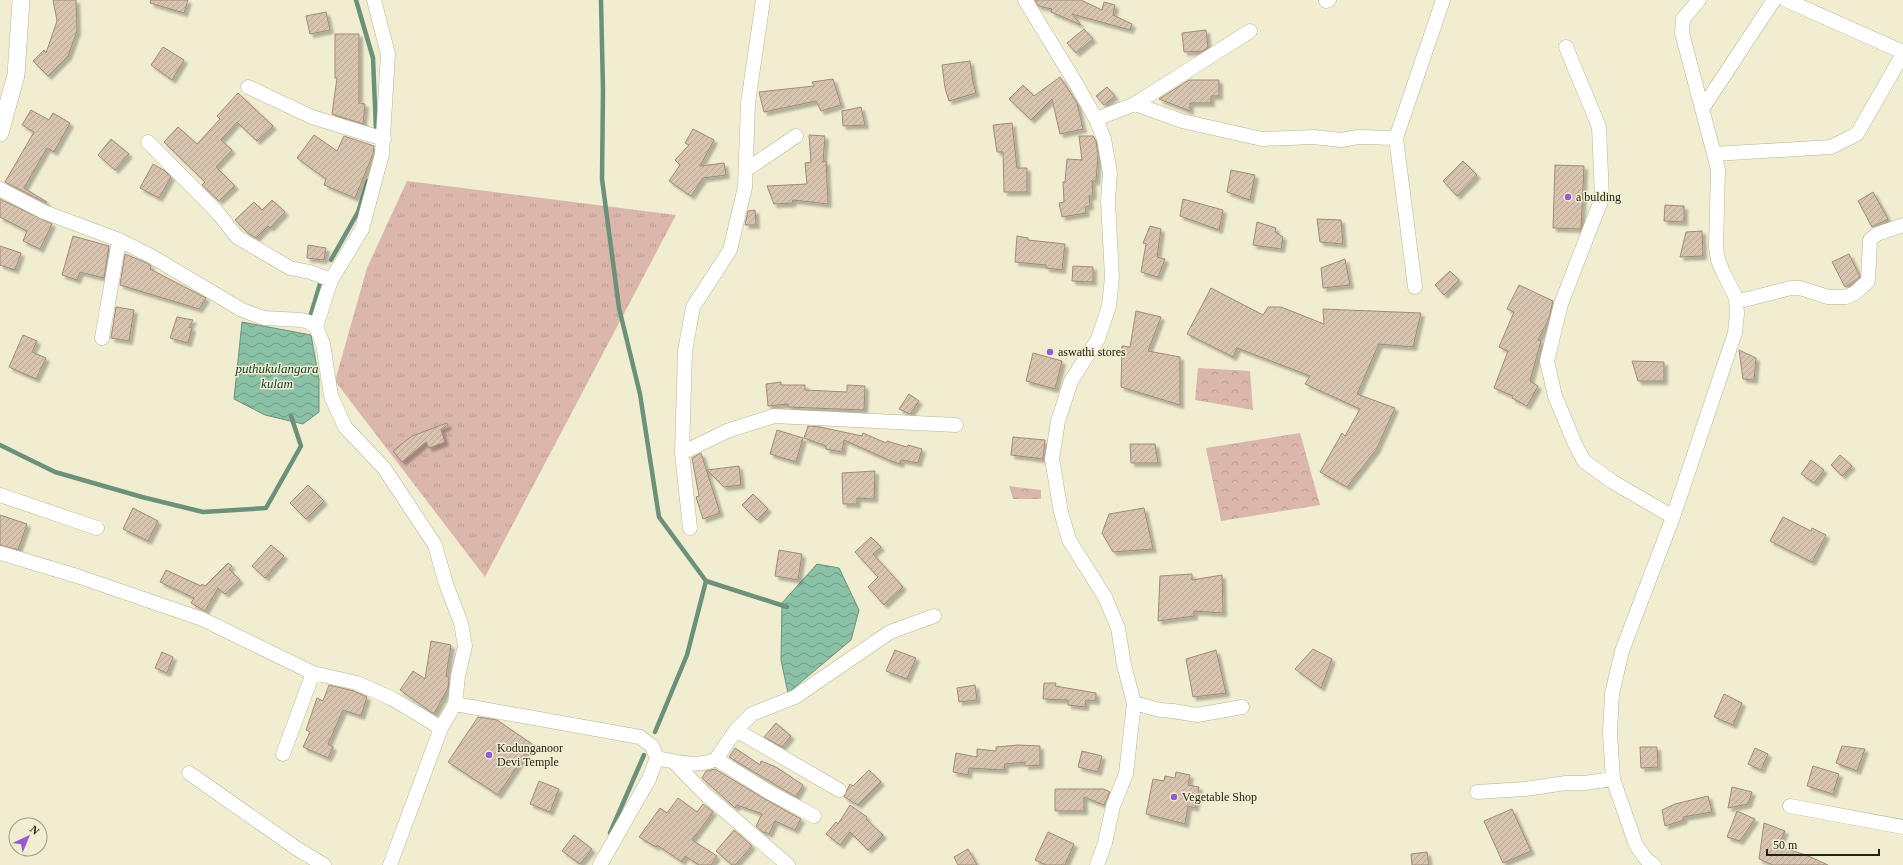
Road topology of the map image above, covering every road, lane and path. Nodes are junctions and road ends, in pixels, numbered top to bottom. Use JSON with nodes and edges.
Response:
{"nodes":[{"id":1,"x":21,"y":0,"type":"edge"},
{"id":2,"x":374,"y":0,"type":"edge"},
{"id":3,"x":763,"y":0,"type":"edge"},
{"id":4,"x":1025,"y":0,"type":"edge"},
{"id":5,"x":1443,"y":0,"type":"edge"},
{"id":6,"x":1699,"y":0,"type":"edge"},
{"id":7,"x":1774,"y":0,"type":"edge"},
{"id":8,"x":1786,"y":0,"type":"edge"},
{"id":9,"x":1250,"y":31,"type":"dead end"},
{"id":10,"x":1566,"y":47,"type":"dead end"},
{"id":11,"x":1903,"y":53,"type":"edge"},
{"id":12,"x":248,"y":87,"type":"dead end"},
{"id":13,"x":1135,"y":104,"type":"junction"},
{"id":14,"x":1702,"y":109,"type":"junction"},
{"id":15,"x":1096,"y":119,"type":"junction"},
{"id":16,"x":0,"y":133,"type":"edge"},
{"id":17,"x":796,"y":136,"type":"dead end"},
{"id":18,"x":1396,"y":138,"type":"junction"},
{"id":19,"x":384,"y":139,"type":"junction"},
{"id":20,"x":148,"y":142,"type":"dead end"},
{"id":21,"x":1714,"y":154,"type":"junction"},
{"id":22,"x":746,"y":170,"type":"junction"},
{"id":23,"x":0,"y":189,"type":"edge"},
{"id":24,"x":1903,"y":225,"type":"edge"},
{"id":25,"x":119,"y":240,"type":"junction"},
{"id":26,"x":331,"y":280,"type":"junction"},
{"id":27,"x":1415,"y":288,"type":"dead end"},
{"id":28,"x":1736,"y":302,"type":"junction"},
{"id":29,"x":316,"y":327,"type":"junction"},
{"id":30,"x":102,"y":338,"type":"dead end"},
{"id":31,"x":956,"y":424,"type":"dead end"},
{"id":32,"x":682,"y":453,"type":"junction"},
{"id":33,"x":0,"y":495,"type":"edge"},
{"id":34,"x":1673,"y":517,"type":"junction"},
{"id":35,"x":98,"y":528,"type":"dead end"},
{"id":36,"x":690,"y":528,"type":"dead end"},
{"id":37,"x":0,"y":553,"type":"edge"},
{"id":38,"x":934,"y":616,"type":"dead end"},
{"id":39,"x":313,"y":673,"type":"junction"},
{"id":40,"x":1134,"y":703,"type":"junction"},
{"id":41,"x":455,"y":704,"type":"junction"},
{"id":42,"x":1242,"y":707,"type":"dead end"},
{"id":43,"x":441,"y":728,"type":"junction"},
{"id":44,"x":736,"y":730,"type":"junction"},
{"id":45,"x":283,"y":754,"type":"dead end"},
{"id":46,"x":657,"y":758,"type":"junction"},
{"id":47,"x":716,"y":759,"type":"junction"},
{"id":48,"x":673,"y":761,"type":"junction"},
{"id":49,"x":189,"y":773,"type":"dead end"},
{"id":50,"x":1613,"y":779,"type":"junction"},
{"id":51,"x":839,"y":790,"type":"dead end"},
{"id":52,"x":1477,"y":792,"type":"dead end"},
{"id":53,"x":1790,"y":806,"type":"dead end"},
{"id":54,"x":814,"y":816,"type":"dead end"},
{"id":55,"x":1903,"y":827,"type":"edge"},
{"id":56,"x":324,"y":865,"type":"edge"},
{"id":57,"x":390,"y":865,"type":"edge"},
{"id":58,"x":600,"y":865,"type":"edge"},
{"id":59,"x":788,"y":865,"type":"edge"},
{"id":60,"x":1097,"y":865,"type":"edge"},
{"id":61,"x":1654,"y":865,"type":"edge"}],
"edges":[{"from":1,"to":16,"type":"street"},
{"from":2,"to":19,"type":"street"},
{"from":3,"to":22,"type":"street"},
{"from":4,"to":15,"type":"street"},
{"from":5,"to":18,"type":"street"},
{"from":6,"to":14,"type":"street"},
{"from":7,"to":14,"type":"street"},
{"from":8,"to":11,"type":"street"},
{"from":9,"to":13,"type":"street"},
{"from":10,"to":34,"type":"street"},
{"from":11,"to":21,"type":"street"},
{"from":12,"to":19,"type":"street"},
{"from":13,"to":15,"type":"street"},
{"from":13,"to":18,"type":"street"},
{"from":14,"to":21,"type":"street"},
{"from":15,"to":40,"type":"street"},
{"from":17,"to":22,"type":"street"},
{"from":18,"to":27,"type":"street"},
{"from":19,"to":26,"type":"street"},
{"from":20,"to":26,"type":"street"},
{"from":21,"to":28,"type":"street"},
{"from":22,"to":32,"type":"street"},
{"from":23,"to":25,"type":"street"},
{"from":24,"to":28,"type":"street"},
{"from":25,"to":29,"type":"street"},
{"from":25,"to":30,"type":"street"},
{"from":26,"to":29,"type":"street"},
{"from":28,"to":34,"type":"street"},
{"from":29,"to":41,"type":"street"},
{"from":31,"to":32,"type":"street"},
{"from":32,"to":36,"type":"street"},
{"from":33,"to":35,"type":"street"},
{"from":34,"to":50,"type":"street"},
{"from":37,"to":39,"type":"street"},
{"from":38,"to":44,"type":"street"},
{"from":39,"to":43,"type":"street"},
{"from":39,"to":45,"type":"street"},
{"from":40,"to":42,"type":"street"},
{"from":40,"to":60,"type":"street"},
{"from":41,"to":43,"type":"street"},
{"from":41,"to":46,"type":"street"},
{"from":43,"to":57,"type":"street"},
{"from":44,"to":47,"type":"street"},
{"from":44,"to":51,"type":"street"},
{"from":46,"to":48,"type":"street"},
{"from":46,"to":58,"type":"street"},
{"from":47,"to":48,"type":"street"},
{"from":47,"to":54,"type":"street"},
{"from":48,"to":59,"type":"street"},
{"from":49,"to":56,"type":"street"},
{"from":50,"to":52,"type":"street"},
{"from":50,"to":61,"type":"street"},
{"from":53,"to":55,"type":"street"}]}
